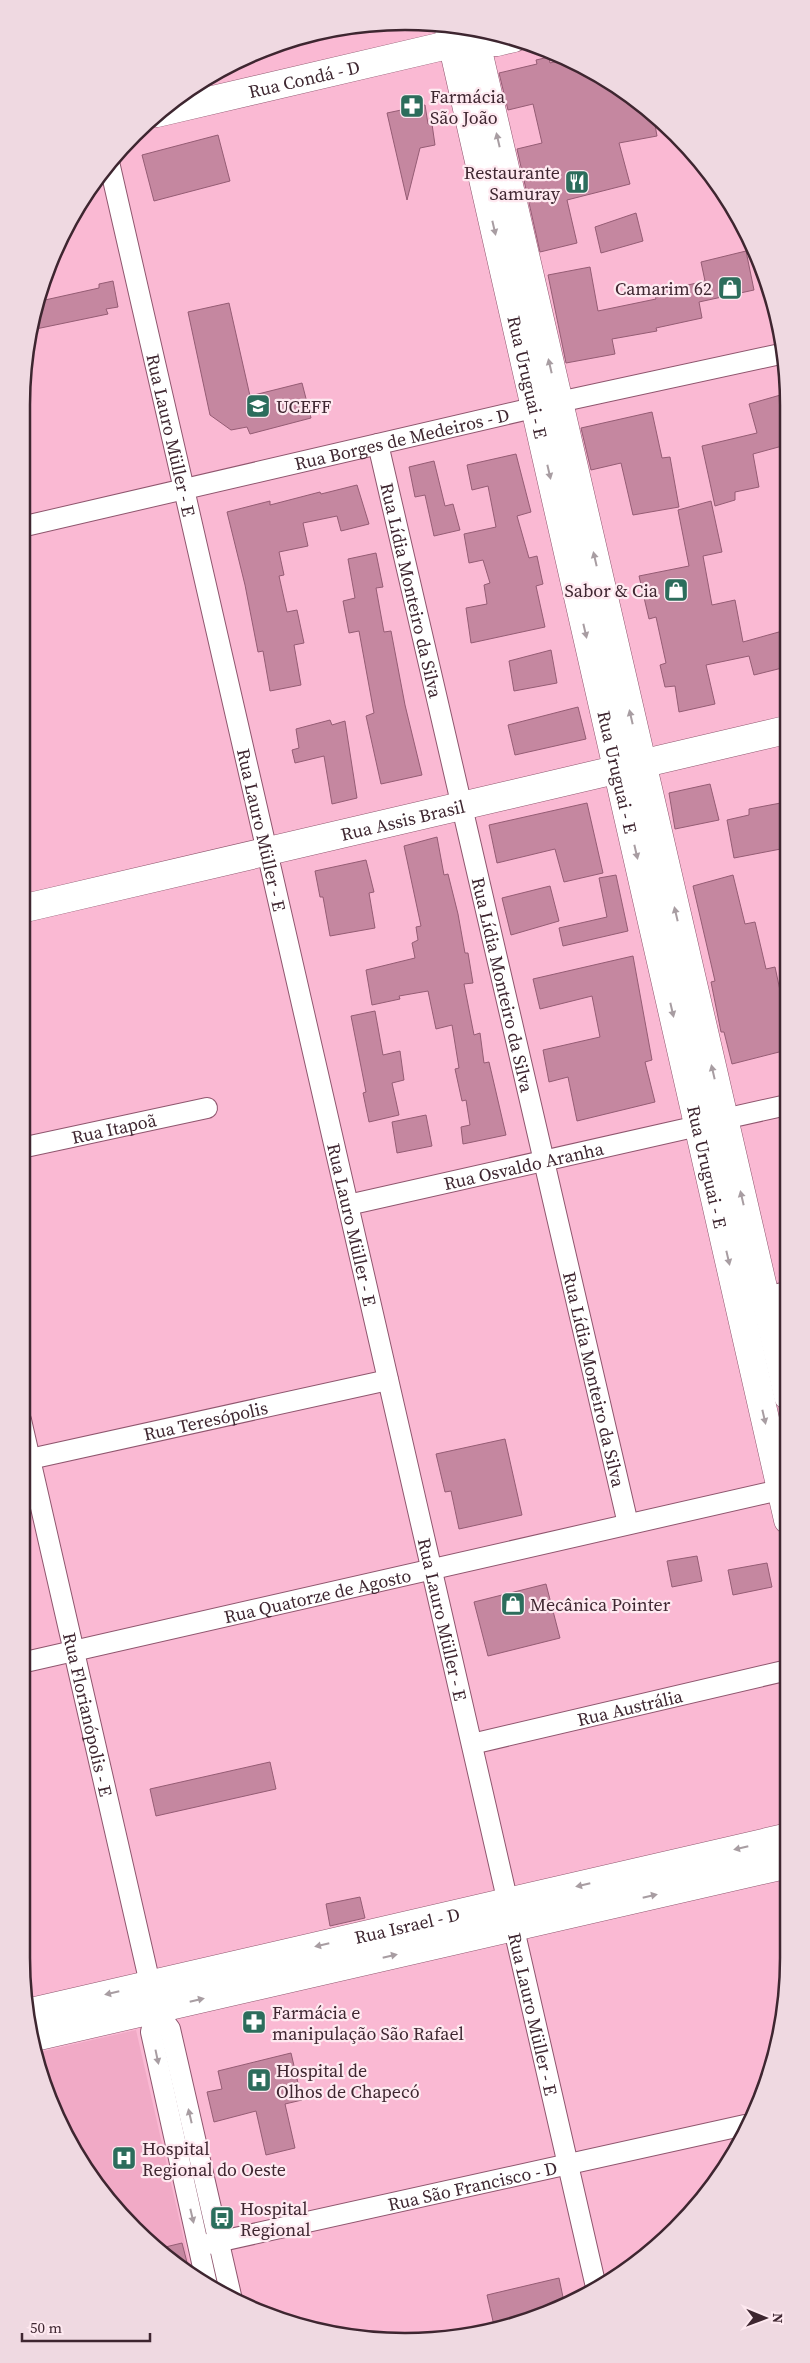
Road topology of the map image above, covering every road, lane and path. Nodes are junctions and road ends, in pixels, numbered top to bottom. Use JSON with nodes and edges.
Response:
{"nodes":[{"id":1,"x":464,"y":35,"type":"edge"},
{"id":2,"x":467,"y":35,"type":"edge"},
{"id":3,"x":482,"y":38,"type":"edge"},
{"id":4,"x":498,"y":42,"type":"edge"},
{"id":5,"x":175,"y":108,"type":"edge"},
{"id":6,"x":111,"y":172,"type":"edge"},
{"id":7,"x":777,"y":355,"type":"edge"},
{"id":8,"x":547,"y":405,"type":"junction"},
{"id":9,"x":378,"y":444,"type":"junction"},
{"id":10,"x":184,"y":490,"type":"junction"},
{"id":11,"x":30,"y":525,"type":"edge"},
{"id":12,"x":780,"y":731,"type":"edge"},
{"id":13,"x":630,"y":767,"type":"junction"},
{"id":14,"x":462,"y":806,"type":"junction"},
{"id":15,"x":268,"y":852,"type":"junction"},
{"id":16,"x":30,"y":907,"type":"edge"},
{"id":17,"x":780,"y":1107,"type":"edge"},
{"id":18,"x":207,"y":1108,"type":"dead end"},
{"id":19,"x":724,"y":1119,"type":"junction"},
{"id":20,"x":698,"y":1126,"type":"junction"},
{"id":21,"x":30,"y":1146,"type":"edge"},
{"id":22,"x":544,"y":1160,"type":"junction"},
{"id":23,"x":348,"y":1205,"type":"junction"},
{"id":24,"x":776,"y":1294,"type":"edge"},
{"id":25,"x":780,"y":1328,"type":"edge"},
{"id":26,"x":388,"y":1380,"type":"junction"},
{"id":27,"x":30,"y":1459,"type":"edge"},
{"id":28,"x":780,"y":1471,"type":"edge"},
{"id":29,"x":30,"y":1476,"type":"edge"},
{"id":30,"x":780,"y":1489,"type":"edge"},
{"id":31,"x":628,"y":1524,"type":"junction"},
{"id":32,"x":432,"y":1569,"type":"junction"},
{"id":33,"x":74,"y":1651,"type":"junction"},
{"id":34,"x":30,"y":1661,"type":"edge"},
{"id":35,"x":780,"y":1672,"type":"edge"},
{"id":36,"x":472,"y":1744,"type":"junction"},
{"id":37,"x":780,"y":1840,"type":"edge"},
{"id":38,"x":780,"y":1865,"type":"edge"},
{"id":39,"x":511,"y":1914,"type":"junction"},
{"id":40,"x":153,"y":1997,"type":"junction"},
{"id":41,"x":34,"y":2012,"type":"edge"},
{"id":42,"x":38,"y":2035,"type":"edge"},
{"id":43,"x":740,"y":2126,"type":"edge"},
{"id":44,"x":568,"y":2164,"type":"junction"},
{"id":45,"x":219,"y":2242,"type":"junction"},
{"id":46,"x":199,"y":2246,"type":"junction"},
{"id":47,"x":205,"y":2275,"type":"edge"},
{"id":48,"x":595,"y":2281,"type":"edge"},
{"id":49,"x":230,"y":2289,"type":"edge"}],
"edges":[{"from":1,"to":5,"type":"street","name":"Rua Condá - D"},
{"from":2,"to":8,"type":"street","name":"Rua Uruguai - E"},
{"from":3,"to":4,"type":"street","name":"Rua Condá - D"},
{"from":6,"to":10,"type":"street","name":"Rua Lauro Müller - E"},
{"from":7,"to":8,"type":"street","name":"Rua Borges de Medeiros - D"},
{"from":8,"to":9,"type":"street","name":"Rua Borges de Medeiros - D"},
{"from":8,"to":13,"type":"street","name":"Rua Uruguai - E"},
{"from":9,"to":10,"type":"street","name":"Rua Borges de Medeiros - D"},
{"from":9,"to":14,"type":"street","name":"Rua Lídia Monteiro da Silva"},
{"from":10,"to":11,"type":"street","name":"Rua Borges de Medeiros - D"},
{"from":10,"to":15,"type":"street","name":"Rua Lauro Müller - E"},
{"from":12,"to":13,"type":"street","name":"Rua Assis Brasil"},
{"from":13,"to":14,"type":"street","name":"Rua Assis Brasil"},
{"from":19,"to":13,"type":"street","name":"Rua Uruguai - E","one_way":true},
{"from":13,"to":20,"type":"street","name":"Rua Uruguai - E","one_way":true},
{"from":14,"to":15,"type":"street","name":"Rua Assis Brasil"},
{"from":14,"to":22,"type":"street","name":"Rua Lídia Monteiro da Silva"},
{"from":15,"to":16,"type":"street","name":"Rua Assis Brasil"},
{"from":15,"to":23,"type":"street","name":"Rua Lauro Müller - E"},
{"from":17,"to":19,"type":"street"},
{"from":18,"to":21,"type":"street","name":"Rua Itapoã"},
{"from":24,"to":19,"type":"street","name":"Rua Uruguai - E","one_way":true},
{"from":20,"to":22,"type":"street","name":"Rua Osvaldo Aranha"},
{"from":20,"to":28,"type":"street","name":"Rua Uruguai - E","one_way":true},
{"from":22,"to":23,"type":"street","name":"Rua Osvaldo Aranha"},
{"from":22,"to":31,"type":"street","name":"Rua Lídia Monteiro da Silva"},
{"from":23,"to":26,"type":"street","name":"Rua Lauro Müller - E"},
{"from":24,"to":25,"type":"street","name":"Rua Uruguai - E"},
{"from":26,"to":27,"type":"street","name":"Rua Teresópolis"},
{"from":26,"to":32,"type":"street","name":"Rua Lauro Müller - E"},
{"from":29,"to":33,"type":"street","name":"Rua Florianópolis - E"},
{"from":30,"to":31,"type":"street","name":"Rua Quatorze de Agosto"},
{"from":31,"to":32,"type":"street","name":"Rua Quatorze de Agosto"},
{"from":32,"to":33,"type":"street","name":"Rua Quatorze de Agosto"},
{"from":32,"to":36,"type":"street","name":"Rua Lauro Müller - E"},
{"from":33,"to":34,"type":"street","name":"Rua Quatorze de Agosto"},
{"from":33,"to":40,"type":"street","name":"Rua Florianópolis - E"},
{"from":35,"to":36,"type":"street","name":"Rua Austrália"},
{"from":36,"to":39,"type":"street","name":"Rua Lauro Müller - E"},
{"from":37,"to":39,"type":"street","name":"Rua Israel - D","one_way":true},
{"from":39,"to":38,"type":"street","name":"Rua Israel - D","one_way":true},
{"from":39,"to":40,"type":"street","name":"Rua Israel - D"},
{"from":39,"to":44,"type":"street","name":"Rua Lauro Müller - E"},
{"from":40,"to":41,"type":"street","name":"Rua Israel - D","one_way":true},
{"from":40,"to":42,"type":"street","name":"Rua Israel - D"},
{"from":45,"to":40,"type":"street","name":"Rua Florianópolis - E","one_way":true},
{"from":40,"to":46,"type":"street","name":"Rua Florianópolis - E","one_way":true},
{"from":43,"to":44,"type":"street","name":"Rua São Francisco - D"},
{"from":44,"to":45,"type":"street","name":"Rua São Francisco - D"},
{"from":44,"to":48,"type":"street","name":"Rua Lauro Müller - E"},
{"from":45,"to":46,"type":"street","name":"Rua São Francisco - D"},
{"from":45,"to":49,"type":"street","name":"Rua Florianópolis - E"},
{"from":46,"to":47,"type":"street","name":"Rua Florianópolis - E"}]}
